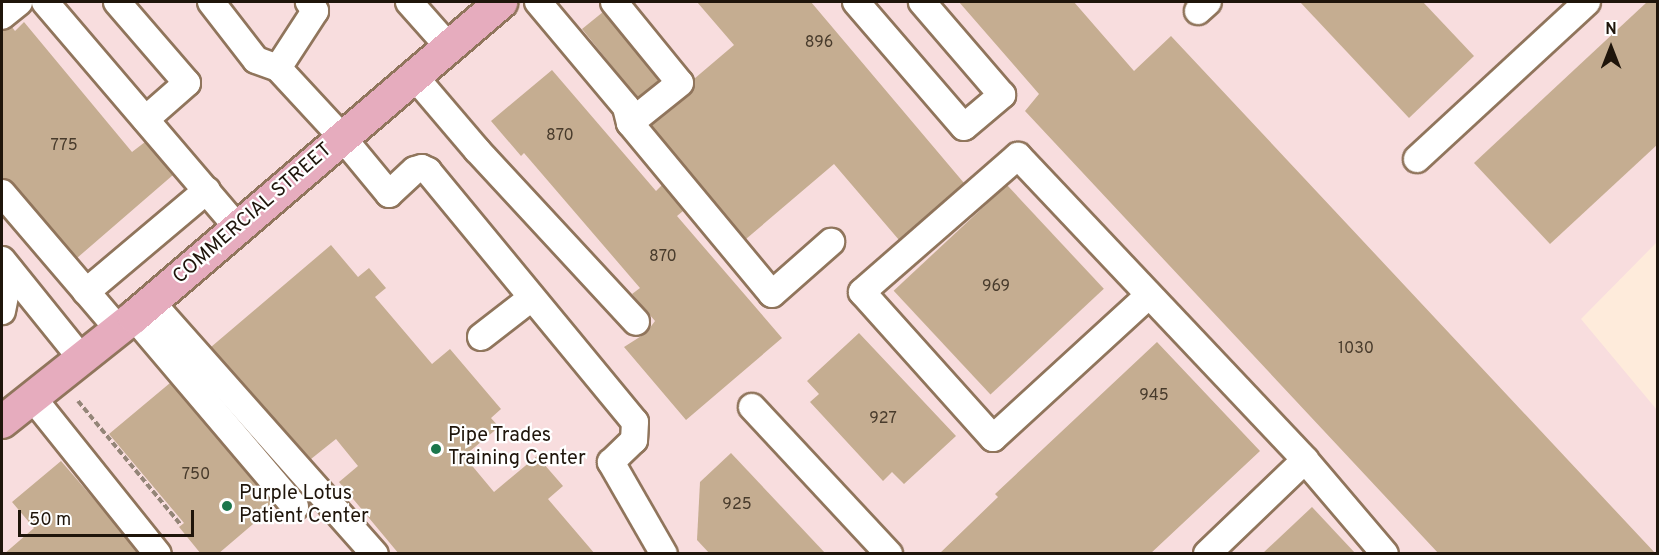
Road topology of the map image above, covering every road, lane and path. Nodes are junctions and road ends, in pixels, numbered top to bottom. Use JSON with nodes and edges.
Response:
{"nodes":[{"id":1,"x":19,"y":2,"type":"edge"},
{"id":2,"x":45,"y":2,"type":"edge"},
{"id":3,"x":117,"y":2,"type":"edge"},
{"id":4,"x":211,"y":2,"type":"edge"},
{"id":5,"x":309,"y":2,"type":"edge"},
{"id":6,"x":409,"y":2,"type":"edge"},
{"id":7,"x":501,"y":2,"type":"edge"},
{"id":8,"x":538,"y":2,"type":"edge"},
{"id":9,"x":614,"y":2,"type":"edge"},
{"id":10,"x":856,"y":2,"type":"edge"},
{"id":11,"x":922,"y":2,"type":"edge"},
{"id":12,"x":1587,"y":2,"type":"edge"},
{"id":13,"x":2,"y":16,"type":"edge"},
{"id":14,"x":449,"y":47,"type":"junction"},
{"id":15,"x":278,"y":68,"type":"junction"},
{"id":16,"x":414,"y":76,"type":"junction"},
{"id":17,"x":146,"y":119,"type":"junction"},
{"id":18,"x":630,"y":123,"type":"junction"},
{"id":19,"x":342,"y":137,"type":"junction"},
{"id":20,"x":1416,"y":159,"type":"dead end"},
{"id":21,"x":207,"y":190,"type":"junction"},
{"id":22,"x":2,"y":193,"type":"edge"},
{"id":23,"x":238,"y":228,"type":"junction"},
{"id":24,"x":831,"y":242,"type":"dead end"},
{"id":25,"x":4,"y":268,"type":"edge"},
{"id":26,"x":86,"y":292,"type":"junction"},
{"id":27,"x":1148,"y":296,"type":"junction"},
{"id":28,"x":530,"y":299,"type":"junction"},
{"id":29,"x":2,"y":310,"type":"edge"},
{"id":30,"x":134,"y":316,"type":"junction"},
{"id":31,"x":636,"y":322,"type":"dead end"},
{"id":32,"x":481,"y":337,"type":"dead end"},
{"id":33,"x":81,"y":358,"type":"junction"},
{"id":34,"x":32,"y":397,"type":"junction"},
{"id":35,"x":78,"y":400,"type":"dead end"},
{"id":36,"x":752,"y":407,"type":"dead end"},
{"id":37,"x":2,"y":422,"type":"edge"},
{"id":38,"x":1305,"y":460,"type":"junction"},
{"id":39,"x":295,"y":507,"type":"dead end"},
{"id":40,"x":181,"y":525,"type":"dead end"},
{"id":41,"x":158,"y":554,"type":"edge"},
{"id":42,"x":375,"y":554,"type":"edge"},
{"id":43,"x":664,"y":554,"type":"edge"},
{"id":44,"x":889,"y":554,"type":"edge"},
{"id":45,"x":1207,"y":554,"type":"edge"},
{"id":46,"x":1385,"y":554,"type":"edge"}],
"edges":[{"from":1,"to":13,"type":"lane"},
{"from":2,"to":17,"type":"lane"},
{"from":3,"to":17,"type":"lane"},
{"from":4,"to":15,"type":"lane"},
{"from":5,"to":15,"type":"lane"},
{"from":6,"to":14,"type":"lane"},
{"from":7,"to":14,"type":"main road","name":"COMMERCIAL STREET"},
{"from":8,"to":18,"type":"lane"},
{"from":9,"to":18,"type":"lane"},
{"from":10,"to":11,"type":"lane"},
{"from":12,"to":20,"type":"lane"},
{"from":14,"to":16,"type":"main road","name":"COMMERCIAL STREET"},
{"from":15,"to":19,"type":"lane"},
{"from":16,"to":19,"type":"main road","name":"COMMERCIAL STREET"},
{"from":16,"to":31,"type":"lane"},
{"from":17,"to":21,"type":"lane"},
{"from":18,"to":24,"type":"lane"},
{"from":19,"to":23,"type":"main road","name":"COMMERCIAL STREET"},
{"from":19,"to":28,"type":"lane"},
{"from":21,"to":23,"type":"lane"},
{"from":21,"to":26,"type":"lane"},
{"from":22,"to":26,"type":"lane"},
{"from":23,"to":30,"type":"main road","name":"COMMERCIAL STREET"},
{"from":25,"to":29,"type":"lane"},
{"from":25,"to":33,"type":"lane"},
{"from":26,"to":30,"type":"lane"},
{"from":27,"to":27,"type":"lane"},
{"from":27,"to":38,"type":"lane"},
{"from":28,"to":32,"type":"lane"},
{"from":28,"to":43,"type":"lane"},
{"from":30,"to":33,"type":"main road","name":"COMMERCIAL STREET"},
{"from":30,"to":39,"type":"lane"},
{"from":30,"to":42,"type":"lane"},
{"from":33,"to":34,"type":"main road","name":"COMMERCIAL STREET"},
{"from":34,"to":37,"type":"main road","name":"COMMERCIAL STREET"},
{"from":34,"to":41,"type":"lane"},
{"from":35,"to":40,"type":"path"},
{"from":36,"to":44,"type":"lane"},
{"from":38,"to":45,"type":"lane"},
{"from":38,"to":46,"type":"lane"}]}
